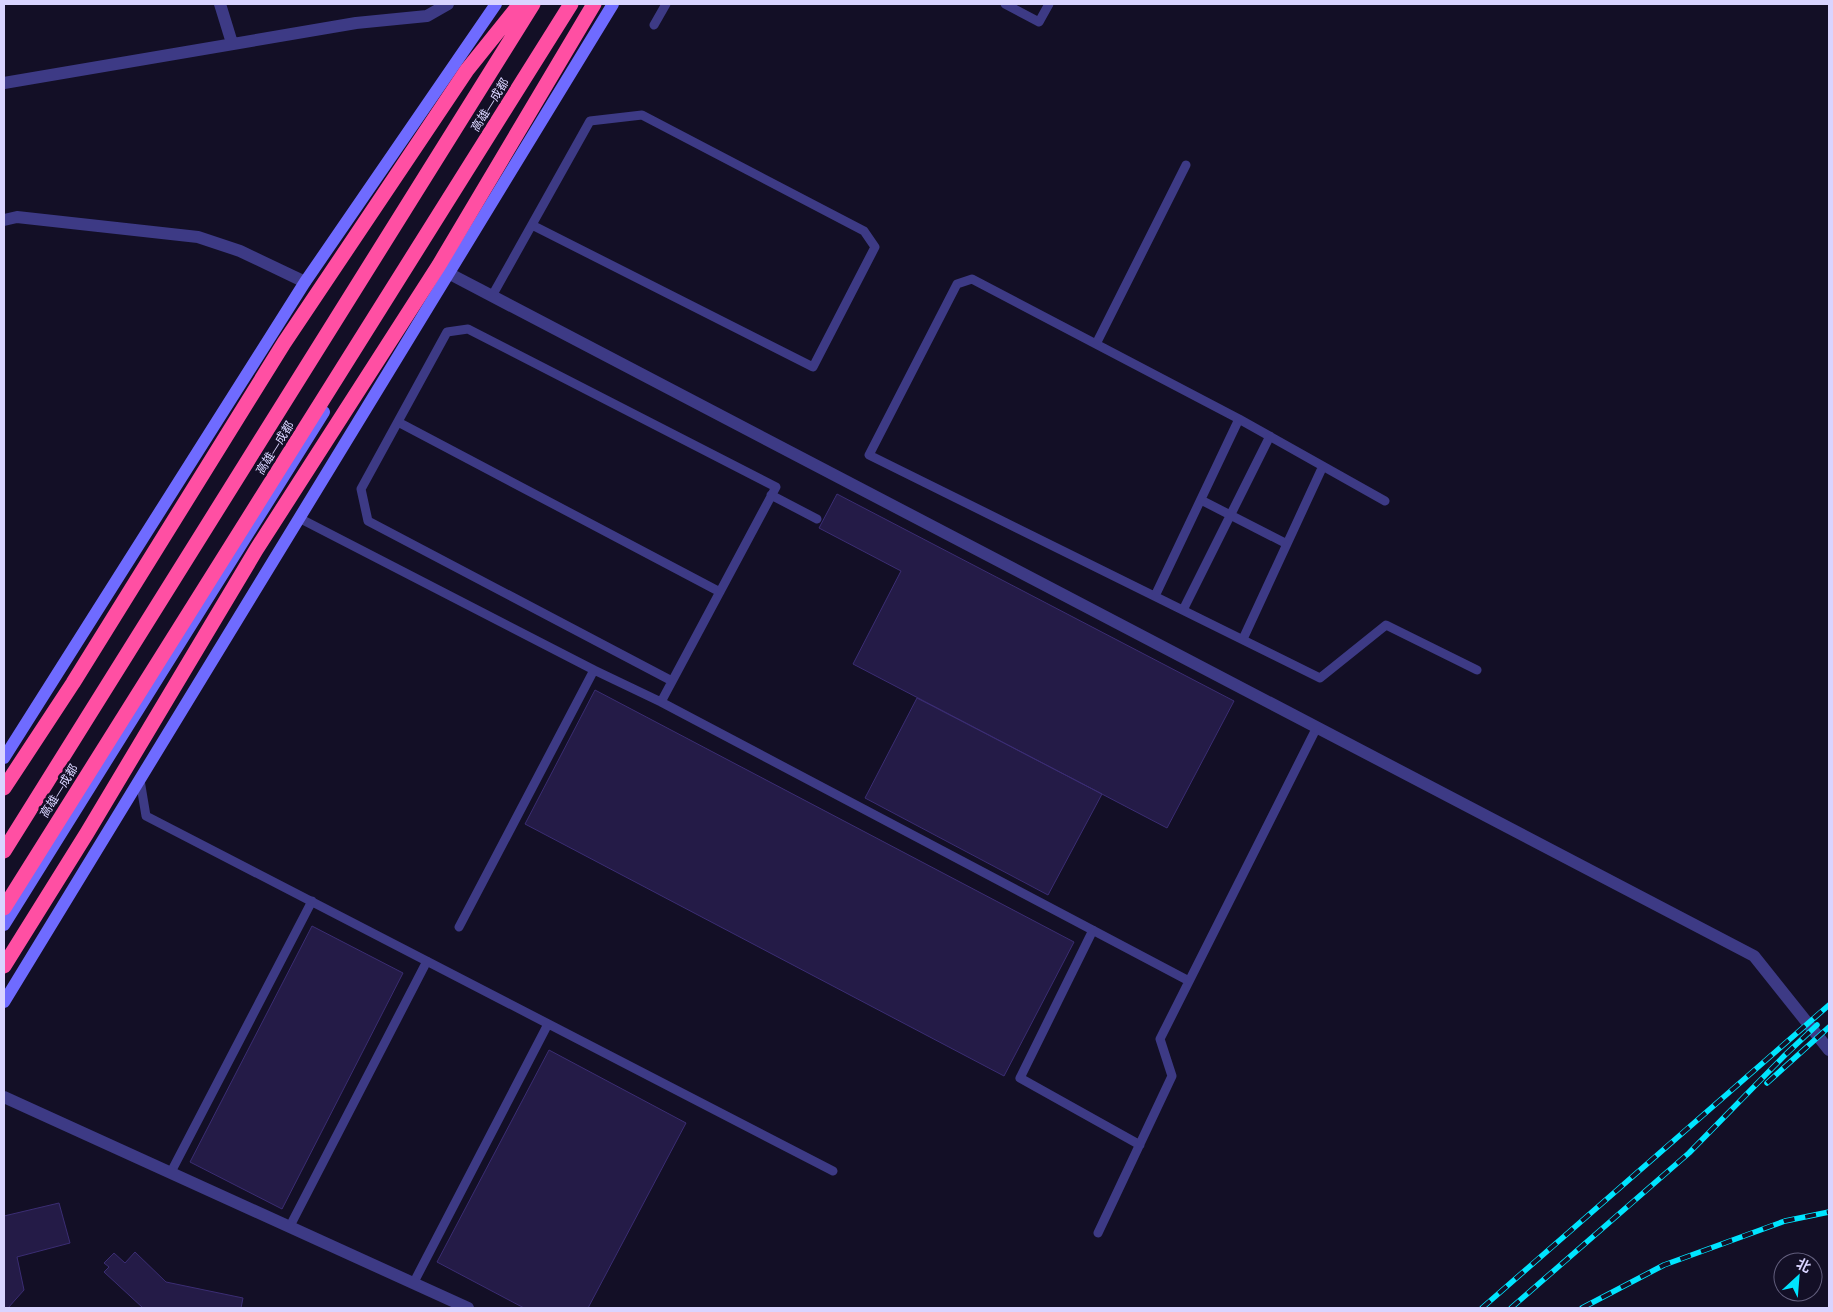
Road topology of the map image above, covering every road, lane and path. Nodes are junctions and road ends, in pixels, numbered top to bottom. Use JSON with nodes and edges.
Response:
{"nodes":[{"id":1,"x":220,"y":4,"type":"edge"},
{"id":2,"x":448,"y":4,"type":"edge"},
{"id":3,"x":496,"y":4,"type":"edge"},
{"id":4,"x":520,"y":4,"type":"edge"},
{"id":5,"x":533,"y":4,"type":"edge"},
{"id":6,"x":571,"y":4,"type":"edge"},
{"id":7,"x":579,"y":4,"type":"edge"},
{"id":8,"x":594,"y":4,"type":"edge"},
{"id":9,"x":613,"y":4,"type":"edge"},
{"id":10,"x":666,"y":4,"type":"edge"},
{"id":11,"x":1005,"y":4,"type":"edge"},
{"id":12,"x":1049,"y":4,"type":"edge"},
{"id":13,"x":654,"y":25,"type":"dead end"},
{"id":14,"x":232,"y":43,"type":"junction"},
{"id":15,"x":4,"y":83,"type":"edge"},
{"id":16,"x":1186,"y":166,"type":"dead end"},
{"id":17,"x":4,"y":220,"type":"edge"},
{"id":18,"x":532,"y":224,"type":"junction"},
{"id":19,"x":450,"y":274,"type":"junction"},
{"id":20,"x":305,"y":282,"type":"junction"},
{"id":21,"x":492,"y":296,"type":"junction"},
{"id":22,"x":1096,"y":344,"type":"junction"},
{"id":23,"x":1239,"y":419,"type":"junction"},
{"id":24,"x":398,"y":422,"type":"junction"},
{"id":25,"x":1270,"y":436,"type":"junction"},
{"id":26,"x":1323,"y":466,"type":"junction"},
{"id":27,"x":771,"y":495,"type":"junction"},
{"id":28,"x":1201,"y":500,"type":"junction"},
{"id":29,"x":1385,"y":501,"type":"dead end"},
{"id":30,"x":1231,"y":515,"type":"junction"},
{"id":31,"x":299,"y":518,"type":"junction"},
{"id":32,"x":818,"y":519,"type":"dead end"},
{"id":33,"x":1287,"y":544,"type":"junction"},
{"id":34,"x":720,"y":592,"type":"junction"},
{"id":35,"x":1155,"y":596,"type":"junction"},
{"id":36,"x":1183,"y":610,"type":"junction"},
{"id":37,"x":1243,"y":639,"type":"junction"},
{"id":38,"x":594,"y":670,"type":"junction"},
{"id":39,"x":1477,"y":670,"type":"dead end"},
{"id":40,"x":672,"y":681,"type":"junction"},
{"id":41,"x":661,"y":702,"type":"junction"},
{"id":42,"x":1317,"y":727,"type":"junction"},
{"id":43,"x":4,"y":758,"type":"edge"},
{"id":44,"x":140,"y":780,"type":"junction"},
{"id":45,"x":4,"y":788,"type":"edge"},
{"id":46,"x":4,"y":851,"type":"edge"},
{"id":47,"x":312,"y":901,"type":"junction"},
{"id":48,"x":4,"y":908,"type":"edge"},
{"id":49,"x":4,"y":925,"type":"edge"},
{"id":50,"x":459,"y":927,"type":"dead end"},
{"id":51,"x":1093,"y":930,"type":"junction"},
{"id":52,"x":428,"y":961,"type":"junction"},
{"id":53,"x":4,"y":966,"type":"edge"},
{"id":54,"x":1189,"y":981,"type":"junction"},
{"id":55,"x":4,"y":1002,"type":"edge"},
{"id":56,"x":548,"y":1024,"type":"junction"},
{"id":57,"x":1829,"y":1050,"type":"edge"},
{"id":58,"x":4,"y":1097,"type":"edge"},
{"id":59,"x":1140,"y":1145,"type":"junction"},
{"id":60,"x":833,"y":1171,"type":"dead end"},
{"id":61,"x":171,"y":1172,"type":"junction"},
{"id":62,"x":290,"y":1226,"type":"junction"},
{"id":63,"x":1098,"y":1233,"type":"dead end"},
{"id":64,"x":414,"y":1282,"type":"junction"},
{"id":65,"x":468,"y":1308,"type":"edge"}],
"edges":[{"from":1,"to":14,"type":"street"},
{"from":2,"to":14,"type":"street"},
{"from":3,"to":20,"type":"main road"},
{"from":4,"to":45,"type":"highway"},
{"from":5,"to":46,"type":"highway","name":"高雄—成都"},
{"from":6,"to":48,"type":"highway","name":"高雄—成都"},
{"from":7,"to":49,"type":"main road"},
{"from":8,"to":53,"type":"highway"},
{"from":9,"to":19,"type":"main road"},
{"from":10,"to":13,"type":"lane"},
{"from":11,"to":12,"type":"lane"},
{"from":14,"to":15,"type":"street"},
{"from":16,"to":22,"type":"lane"},
{"from":17,"to":20,"type":"street"},
{"from":18,"to":18,"type":"lane"},
{"from":18,"to":21,"type":"lane"},
{"from":19,"to":21,"type":"street"},
{"from":19,"to":31,"type":"main road"},
{"from":20,"to":43,"type":"main road"},
{"from":21,"to":42,"type":"street"},
{"from":22,"to":23,"type":"lane"},
{"from":22,"to":35,"type":"lane"},
{"from":23,"to":25,"type":"lane"},
{"from":23,"to":28,"type":"lane"},
{"from":24,"to":27,"type":"lane"},
{"from":24,"to":34,"type":"lane"},
{"from":24,"to":40,"type":"lane"},
{"from":25,"to":26,"type":"lane"},
{"from":25,"to":30,"type":"lane"},
{"from":26,"to":29,"type":"lane"},
{"from":26,"to":33,"type":"lane"},
{"from":27,"to":32,"type":"lane"},
{"from":27,"to":34,"type":"lane"},
{"from":28,"to":30,"type":"lane"},
{"from":28,"to":35,"type":"lane"},
{"from":30,"to":33,"type":"lane"},
{"from":30,"to":36,"type":"lane"},
{"from":31,"to":38,"type":"lane"},
{"from":31,"to":44,"type":"main road"},
{"from":33,"to":37,"type":"lane"},
{"from":34,"to":40,"type":"lane"},
{"from":35,"to":36,"type":"lane"},
{"from":36,"to":37,"type":"lane"},
{"from":37,"to":39,"type":"lane"},
{"from":38,"to":41,"type":"lane"},
{"from":38,"to":50,"type":"lane"},
{"from":40,"to":41,"type":"lane"},
{"from":41,"to":51,"type":"lane"},
{"from":42,"to":54,"type":"lane"},
{"from":42,"to":57,"type":"street"},
{"from":44,"to":47,"type":"lane"},
{"from":44,"to":55,"type":"main road"},
{"from":47,"to":52,"type":"lane"},
{"from":47,"to":61,"type":"lane"},
{"from":51,"to":54,"type":"lane"},
{"from":51,"to":59,"type":"lane"},
{"from":52,"to":56,"type":"lane"},
{"from":52,"to":62,"type":"lane"},
{"from":54,"to":59,"type":"lane"},
{"from":56,"to":60,"type":"lane"},
{"from":56,"to":64,"type":"lane"},
{"from":58,"to":61,"type":"street"},
{"from":59,"to":63,"type":"lane"},
{"from":61,"to":62,"type":"street"},
{"from":62,"to":64,"type":"street"},
{"from":64,"to":65,"type":"street"}]}
